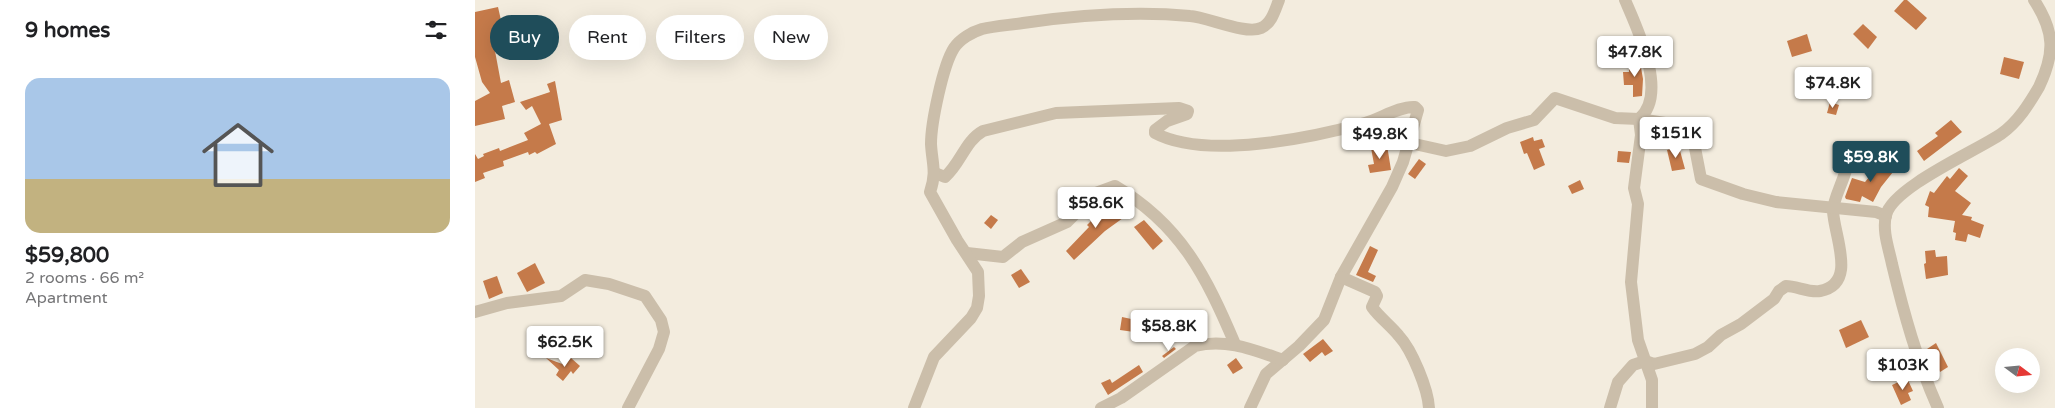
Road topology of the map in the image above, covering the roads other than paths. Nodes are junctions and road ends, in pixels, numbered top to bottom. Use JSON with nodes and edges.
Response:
{"nodes":[{"id":1,"x":1279,"y":0,"type":"edge"},
{"id":2,"x":1625,"y":0,"type":"edge"},
{"id":3,"x":2034,"y":0,"type":"edge"},
{"id":4,"x":1639,"y":119,"type":"junction"},
{"id":5,"x":1410,"y":143,"type":"junction"},
{"id":6,"x":1849,"y":152,"type":"dead end"},
{"id":7,"x":935,"y":173,"type":"junction"},
{"id":8,"x":1833,"y":209,"type":"junction"},
{"id":9,"x":1886,"y":216,"type":"junction"},
{"id":10,"x":967,"y":253,"type":"junction"},
{"id":11,"x":1341,"y":277,"type":"junction"},
{"id":12,"x":475,"y":312,"type":"edge"},
{"id":13,"x":1235,"y":344,"type":"junction"},
{"id":14,"x":1283,"y":360,"type":"junction"},
{"id":15,"x":1645,"y":361,"type":"junction"},
{"id":16,"x":628,"y":408,"type":"edge"},
{"id":17,"x":914,"y":408,"type":"edge"},
{"id":18,"x":1101,"y":408,"type":"edge"},
{"id":19,"x":1250,"y":408,"type":"edge"},
{"id":20,"x":1429,"y":408,"type":"edge"},
{"id":21,"x":1610,"y":408,"type":"edge"},
{"id":22,"x":1651,"y":408,"type":"edge"},
{"id":23,"x":1937,"y":408,"type":"edge"}],
"edges":[{"from":1,"to":7,"type":"street"},
{"from":2,"to":4,"type":"street"},
{"from":3,"to":9,"type":"street"},
{"from":4,"to":5,"type":"street"},
{"from":4,"to":8,"type":"street"},
{"from":4,"to":15,"type":"street"},
{"from":5,"to":7,"type":"street"},
{"from":5,"to":11,"type":"street"},
{"from":6,"to":8,"type":"street"},
{"from":7,"to":10,"type":"street"},
{"from":8,"to":9,"type":"street"},
{"from":8,"to":15,"type":"street"},
{"from":9,"to":23,"type":"street"},
{"from":10,"to":13,"type":"street"},
{"from":10,"to":17,"type":"street"},
{"from":11,"to":14,"type":"street"},
{"from":11,"to":20,"type":"street"},
{"from":12,"to":16,"type":"street"},
{"from":13,"to":14,"type":"street"},
{"from":13,"to":18,"type":"street"},
{"from":14,"to":19,"type":"street"},
{"from":15,"to":21,"type":"street"},
{"from":15,"to":22,"type":"street"}]}
